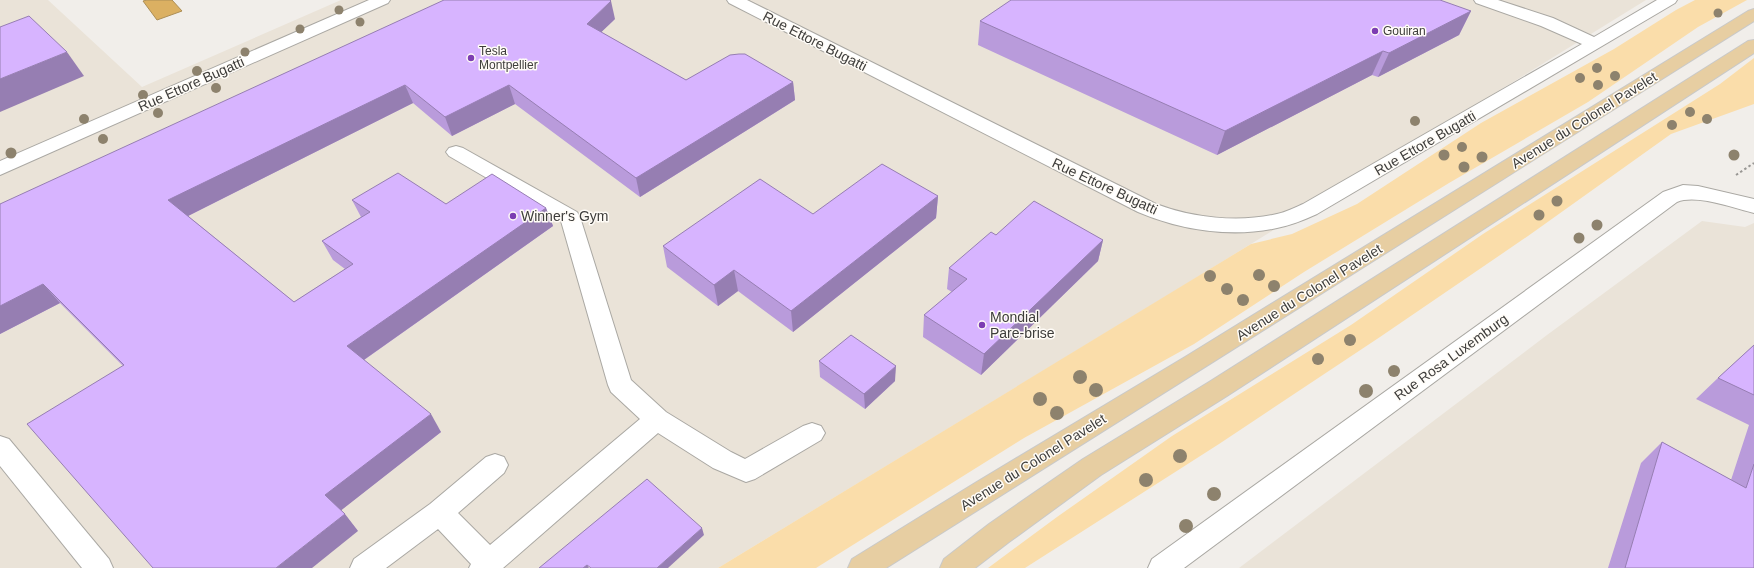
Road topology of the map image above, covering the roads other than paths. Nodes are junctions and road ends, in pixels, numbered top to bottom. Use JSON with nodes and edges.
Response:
{"nodes":[{"id":1,"x":382,"y":0,"type":"edge"},
{"id":2,"x":734,"y":0,"type":"edge"},
{"id":3,"x":1482,"y":0,"type":"edge"},
{"id":4,"x":1669,"y":0,"type":"edge"},
{"id":5,"x":1754,"y":14,"type":"edge"},
{"id":6,"x":1594,"y":43,"type":"junction"},
{"id":7,"x":1754,"y":45,"type":"edge"},
{"id":8,"x":456,"y":152,"type":"dead end"},
{"id":9,"x":0,"y":169,"type":"edge"},
{"id":10,"x":1754,"y":206,"type":"edge"},
{"id":11,"x":657,"y":419,"type":"junction"},
{"id":12,"x":812,"y":433,"type":"dead end"},
{"id":13,"x":0,"y":447,"type":"edge"},
{"id":14,"x":495,"y":465,"type":"dead end"},
{"id":15,"x":440,"y":512,"type":"junction"},
{"id":16,"x":486,"y":566,"type":"edge"},
{"id":17,"x":99,"y":568,"type":"edge"},
{"id":18,"x":364,"y":568,"type":"edge"},
{"id":19,"x":862,"y":568,"type":"edge"},
{"id":20,"x":954,"y":568,"type":"edge"},
{"id":21,"x":1162,"y":568,"type":"edge"}],
"edges":[{"from":1,"to":9,"type":"street","name":"Rue Ettore Bugatti"},
{"from":2,"to":6,"type":"street","name":"Rue Ettore Bugatti"},
{"from":3,"to":6,"type":"street"},
{"from":4,"to":6,"type":"street","name":"Rue Ettore Bugatti"},
{"from":5,"to":19,"type":"main road","name":"Avenue du Colonel Pavelet"},
{"from":7,"to":20,"type":"main road","name":"Avenue du Colonel Pavelet"},
{"from":8,"to":11,"type":"street"},
{"from":10,"to":21,"type":"street","name":"Rue Rosa Luxemburg"},
{"from":11,"to":12,"type":"street"},
{"from":11,"to":16,"type":"street"},
{"from":13,"to":17,"type":"street"},
{"from":14,"to":15,"type":"street"},
{"from":15,"to":16,"type":"street"},
{"from":15,"to":18,"type":"street"}]}
